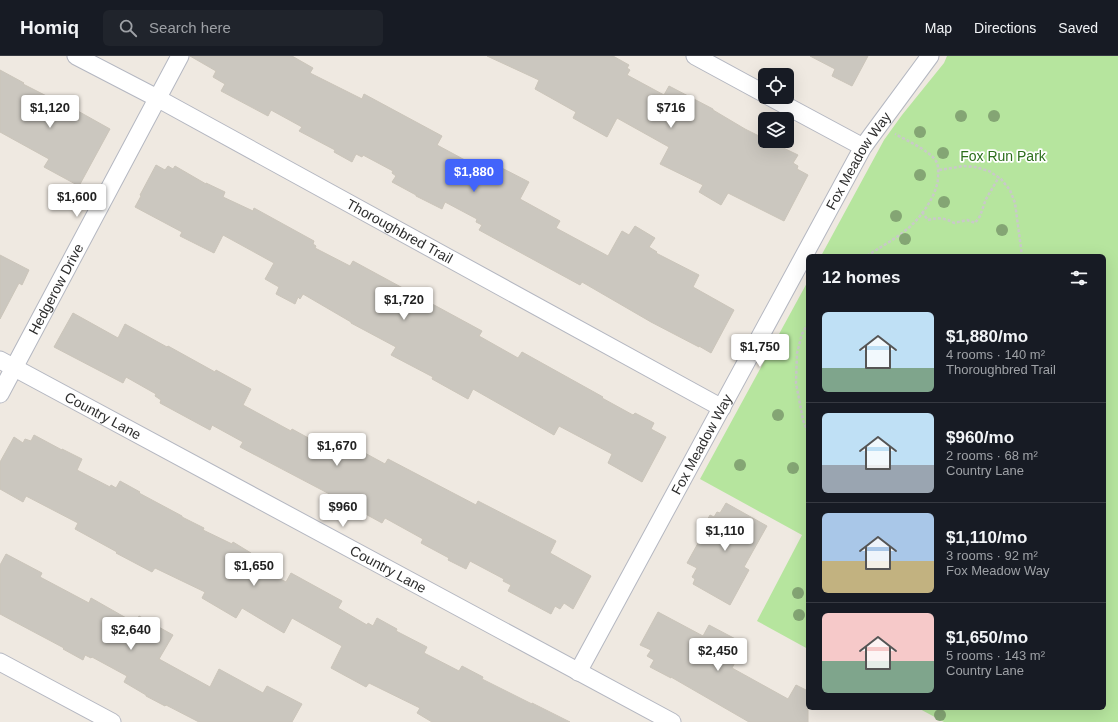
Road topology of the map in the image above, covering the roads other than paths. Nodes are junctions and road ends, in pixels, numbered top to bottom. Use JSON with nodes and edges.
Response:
{"nodes":[{"id":1,"x":76,"y":56,"type":"edge"},
{"id":2,"x":180,"y":56,"type":"edge"},
{"id":3,"x":695,"y":56,"type":"edge"},
{"id":4,"x":930,"y":56,"type":"edge"},
{"id":5,"x":758,"y":90,"type":"edge"},
{"id":6,"x":157,"y":98,"type":"junction"},
{"id":7,"x":783,"y":104,"type":"edge"},
{"id":8,"x":863,"y":147,"type":"junction"},
{"id":9,"x":7,"y":364,"type":"edge"},
{"id":10,"x":0,"y":394,"type":"edge"},
{"id":11,"x":722,"y":408,"type":"junction"},
{"id":12,"x":0,"y":662,"type":"edge"},
{"id":13,"x":578,"y":672,"type":"junction"},
{"id":14,"x":112,"y":722,"type":"edge"},
{"id":15,"x":672,"y":722,"type":"edge"}],
"edges":[{"from":1,"to":6,"type":"street","name":"Thoroughbred Trail"},
{"from":2,"to":6,"type":"street","name":"Hedgerow Drive"},
{"from":3,"to":5,"type":"street"},
{"from":4,"to":8,"type":"street","name":"Fox Meadow Way"},
{"from":6,"to":9,"type":"street","name":"Hedgerow Drive"},
{"from":6,"to":11,"type":"street","name":"Thoroughbred Trail"},
{"from":7,"to":8,"type":"street"},
{"from":8,"to":11,"type":"street","name":"Fox Meadow Way"},
{"from":9,"to":10,"type":"street","name":"Hedgerow Drive"},
{"from":9,"to":13,"type":"street","name":"Country Lane"},
{"from":11,"to":13,"type":"street","name":"Fox Meadow Way"},
{"from":12,"to":14,"type":"street"},
{"from":13,"to":15,"type":"street","name":"Country Lane"}]}
